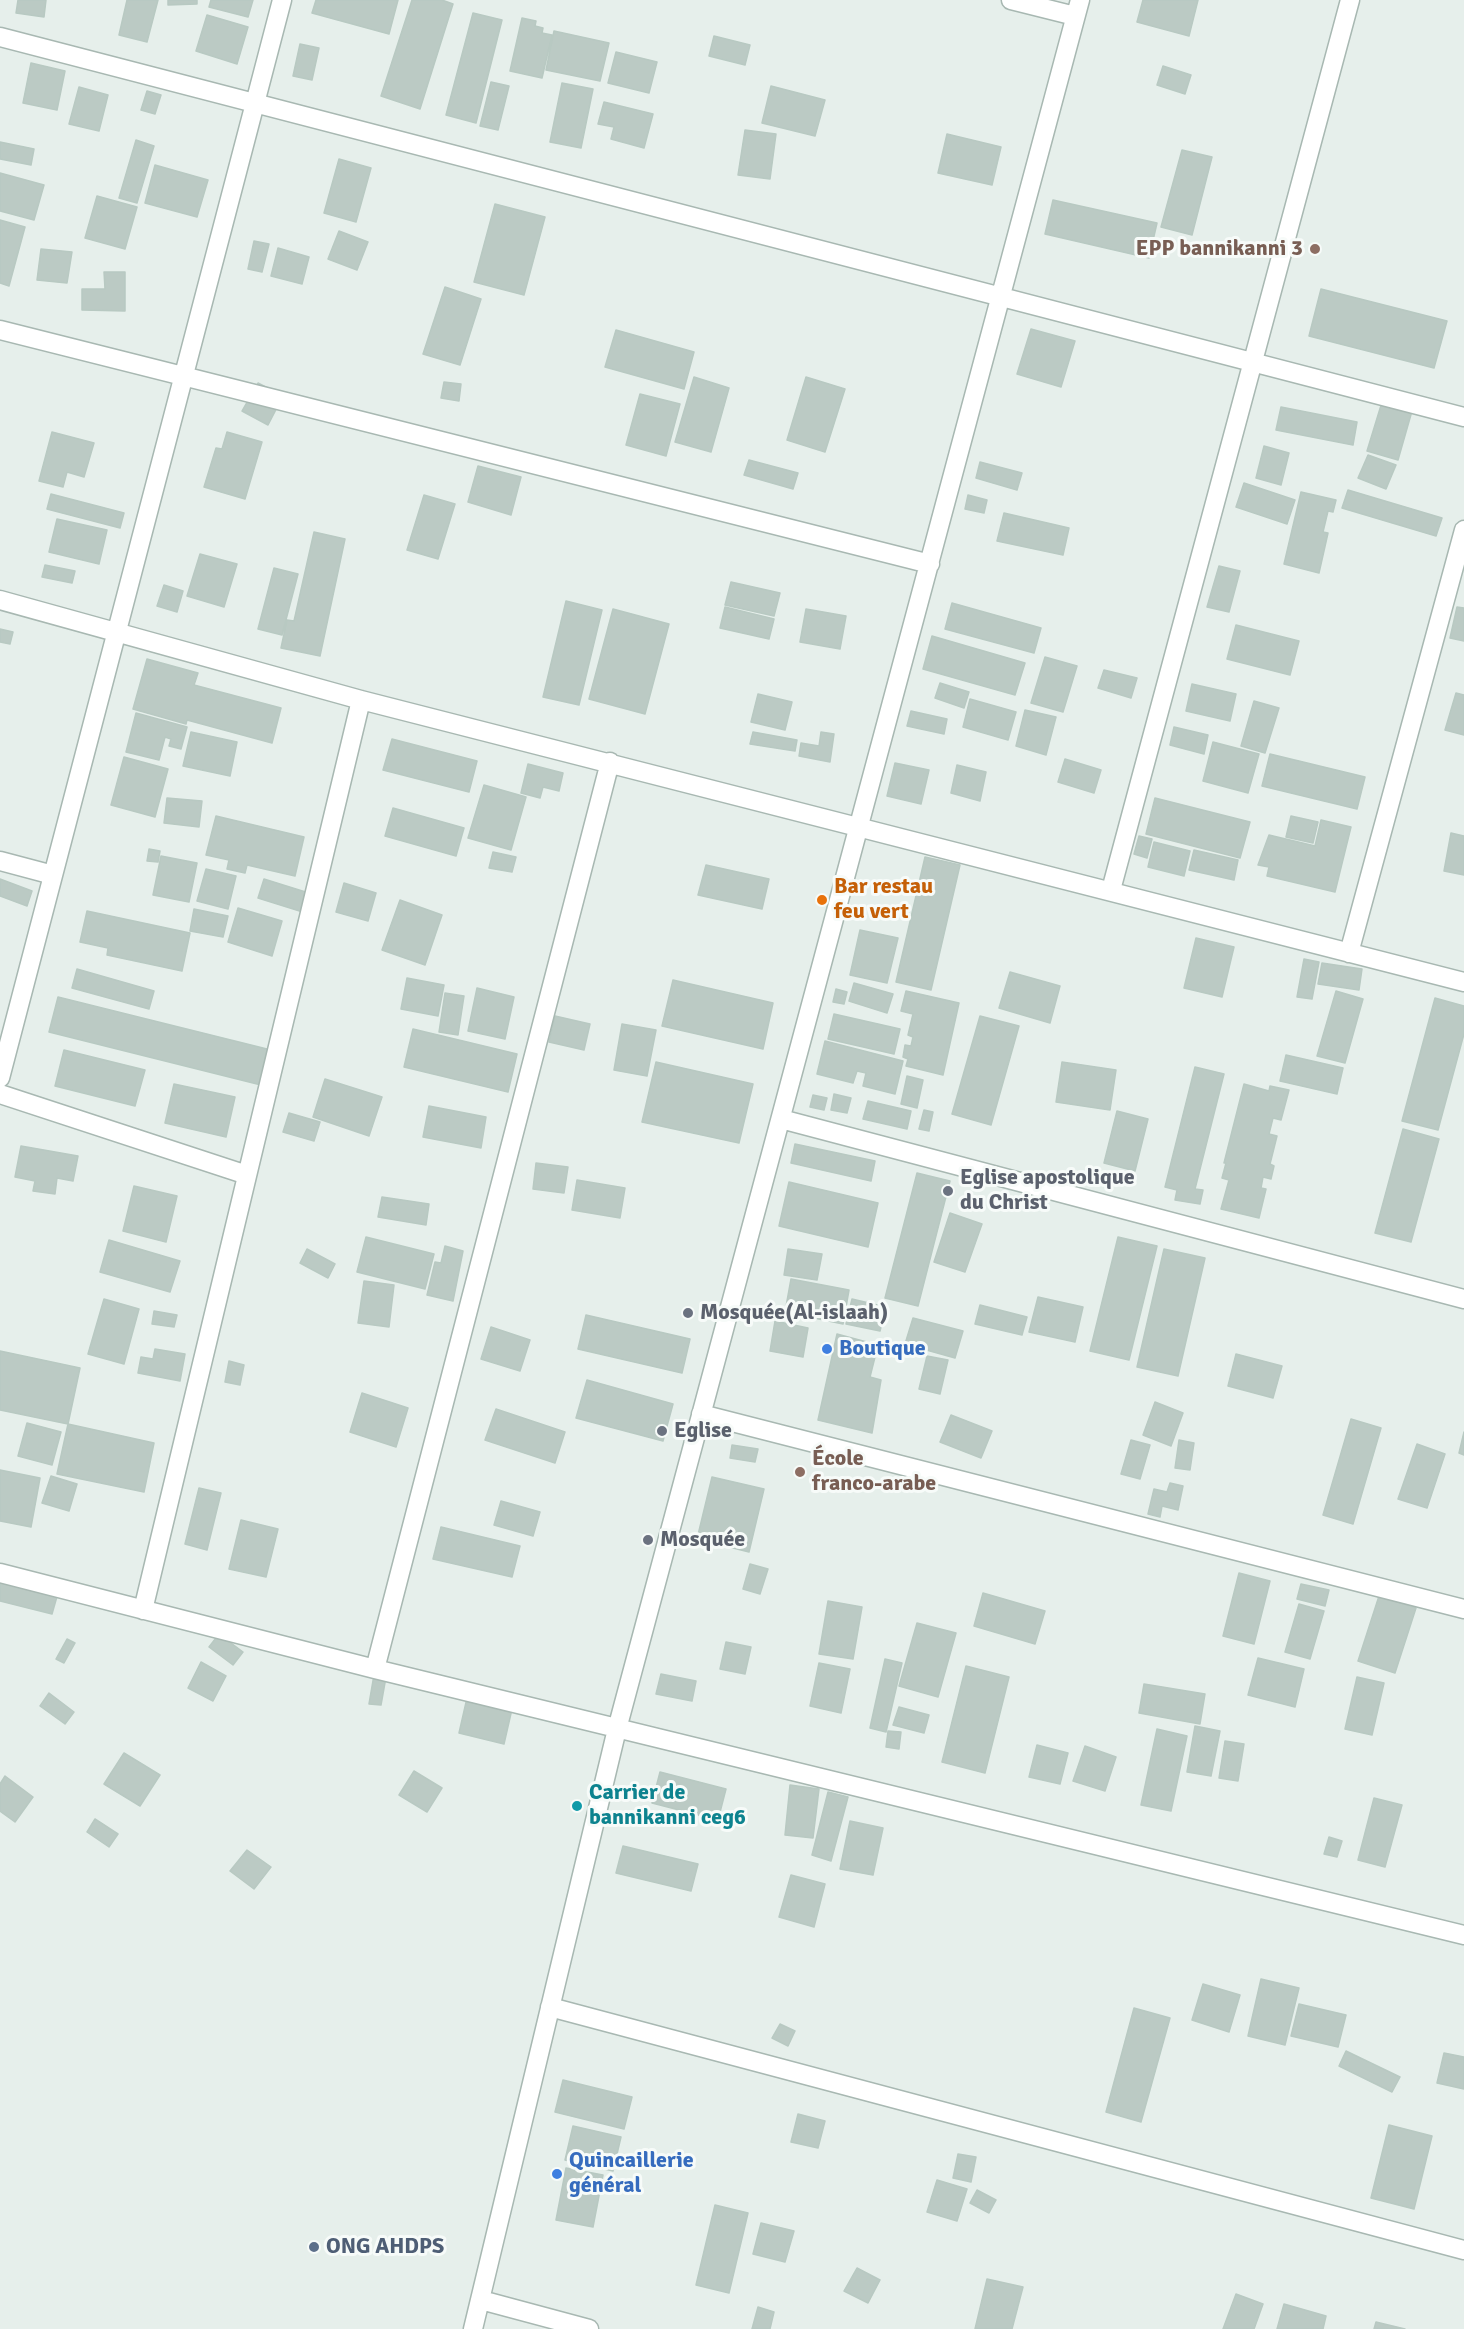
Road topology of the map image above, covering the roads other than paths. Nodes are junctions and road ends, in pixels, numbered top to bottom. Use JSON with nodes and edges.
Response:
{"nodes":[{"id":1,"x":282,"y":0,"type":"edge"},
{"id":2,"x":1011,"y":0,"type":"edge"},
{"id":3,"x":1350,"y":0,"type":"edge"},
{"id":4,"x":1078,"y":8,"type":"edge"},
{"id":5,"x":0,"y":37,"type":"edge"},
{"id":6,"x":253,"y":105,"type":"junction"},
{"id":7,"x":1001,"y":298,"type":"junction"},
{"id":8,"x":0,"y":330,"type":"edge"},
{"id":9,"x":1253,"y":363,"type":"junction"},
{"id":10,"x":183,"y":376,"type":"junction"},
{"id":11,"x":1464,"y":417,"type":"edge"},
{"id":12,"x":1464,"y":531,"type":"edge"},
{"id":13,"x":930,"y":564,"type":"junction"},
{"id":14,"x":0,"y":600,"type":"edge"},
{"id":15,"x":116,"y":632,"type":"junction"},
{"id":16,"x":361,"y":700,"type":"junction"},
{"id":17,"x":610,"y":762,"type":"junction"},
{"id":18,"x":859,"y":826,"type":"junction"},
{"id":19,"x":0,"y":861,"type":"edge"},
{"id":20,"x":53,"y":875,"type":"junction"},
{"id":21,"x":1111,"y":890,"type":"junction"},
{"id":22,"x":1349,"y":953,"type":"junction"},
{"id":23,"x":1464,"y":982,"type":"edge"},
{"id":24,"x":0,"y":1078,"type":"edge"},
{"id":25,"x":0,"y":1094,"type":"edge"},
{"id":26,"x":780,"y":1119,"type":"junction"},
{"id":27,"x":247,"y":1175,"type":"junction"},
{"id":28,"x":1464,"y":1299,"type":"edge"},
{"id":29,"x":701,"y":1414,"type":"junction"},
{"id":30,"x":0,"y":1573,"type":"edge"},
{"id":31,"x":1464,"y":1609,"type":"edge"},
{"id":32,"x":143,"y":1610,"type":"junction"},
{"id":33,"x":375,"y":1669,"type":"junction"},
{"id":34,"x":617,"y":1729,"type":"junction"},
{"id":35,"x":1464,"y":1935,"type":"edge"},
{"id":36,"x":550,"y":2007,"type":"junction"},
{"id":37,"x":1464,"y":2250,"type":"edge"},
{"id":38,"x":481,"y":2300,"type":"junction"},
{"id":39,"x":473,"y":2329,"type":"edge"},
{"id":40,"x":590,"y":2329,"type":"edge"}],
"edges":[{"from":1,"to":6,"type":"street"},
{"from":2,"to":4,"type":"street"},
{"from":3,"to":9,"type":"street"},
{"from":4,"to":7,"type":"street"},
{"from":5,"to":6,"type":"street"},
{"from":6,"to":7,"type":"street"},
{"from":6,"to":10,"type":"street"},
{"from":7,"to":9,"type":"street"},
{"from":7,"to":13,"type":"street"},
{"from":8,"to":10,"type":"street"},
{"from":9,"to":11,"type":"street"},
{"from":9,"to":21,"type":"street"},
{"from":10,"to":13,"type":"street"},
{"from":10,"to":15,"type":"street"},
{"from":12,"to":22,"type":"street"},
{"from":13,"to":18,"type":"street"},
{"from":14,"to":15,"type":"street"},
{"from":15,"to":16,"type":"street"},
{"from":15,"to":20,"type":"street"},
{"from":16,"to":17,"type":"street"},
{"from":16,"to":27,"type":"street"},
{"from":17,"to":18,"type":"street"},
{"from":17,"to":33,"type":"street"},
{"from":18,"to":21,"type":"street"},
{"from":18,"to":26,"type":"street"},
{"from":19,"to":20,"type":"street"},
{"from":20,"to":24,"type":"street"},
{"from":21,"to":22,"type":"street"},
{"from":22,"to":23,"type":"street"},
{"from":25,"to":27,"type":"street"},
{"from":26,"to":28,"type":"street"},
{"from":26,"to":29,"type":"street"},
{"from":27,"to":32,"type":"street"},
{"from":29,"to":31,"type":"street"},
{"from":29,"to":34,"type":"street"},
{"from":30,"to":32,"type":"street"},
{"from":32,"to":33,"type":"street"},
{"from":33,"to":34,"type":"street"},
{"from":34,"to":35,"type":"street"},
{"from":34,"to":36,"type":"street"},
{"from":36,"to":37,"type":"street"},
{"from":36,"to":38,"type":"street"},
{"from":38,"to":39,"type":"street"},
{"from":38,"to":40,"type":"street"}]}
